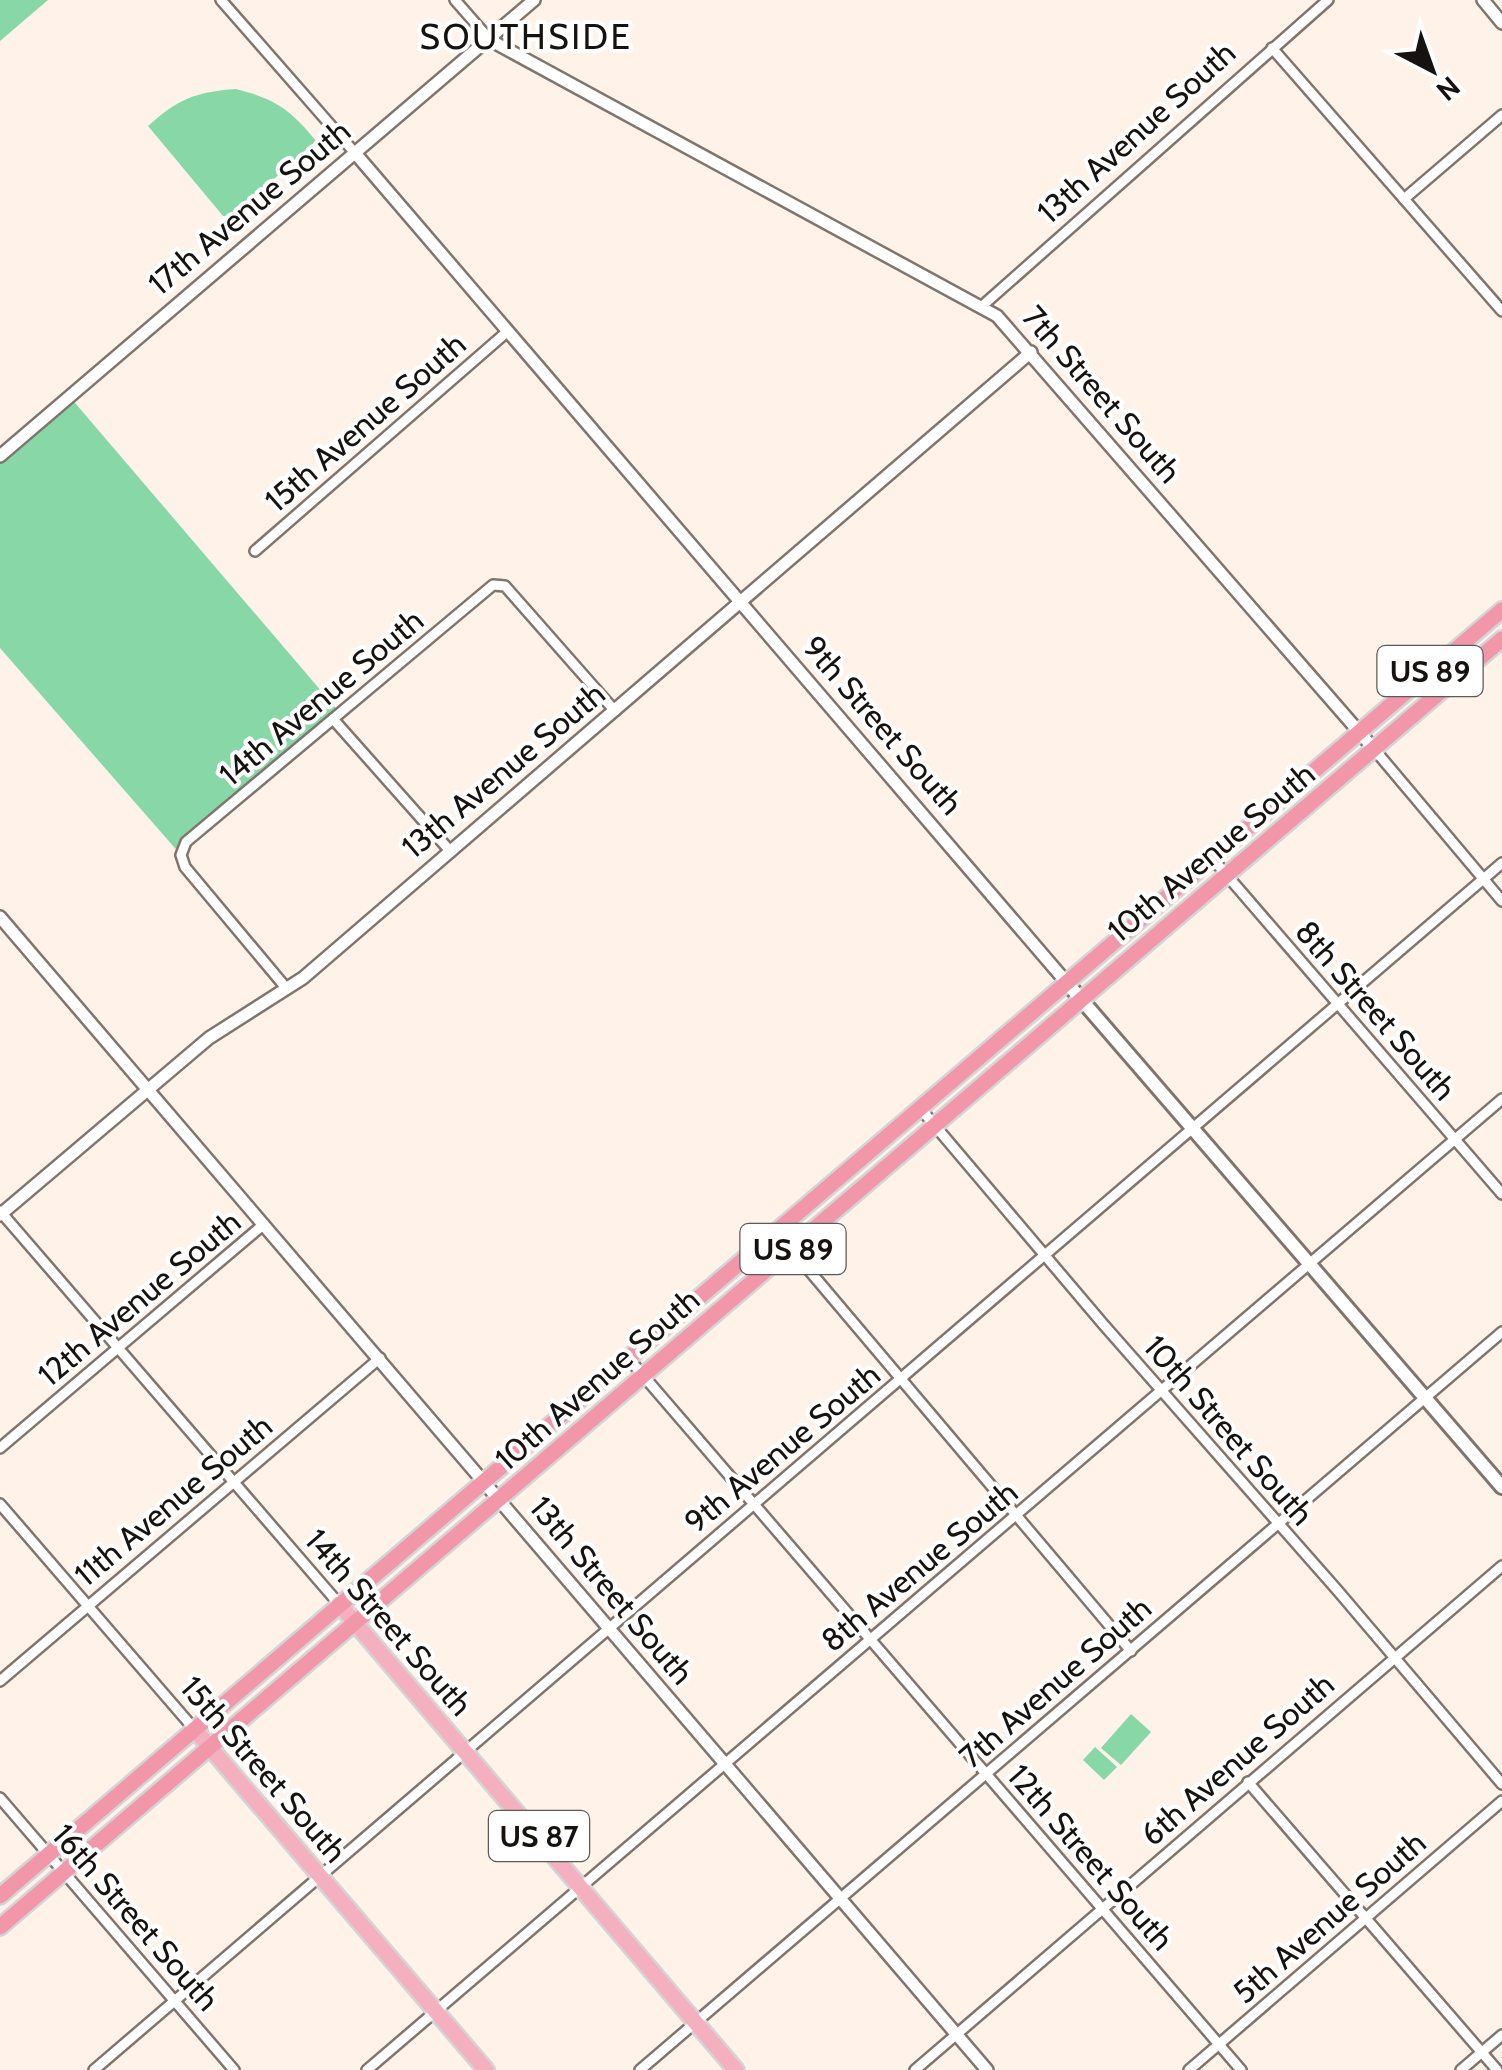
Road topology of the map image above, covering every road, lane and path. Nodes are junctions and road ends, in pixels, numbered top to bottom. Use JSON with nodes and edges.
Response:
{"nodes":[{"id":1,"x":221,"y":0,"type":"edge"},
{"id":2,"x":456,"y":0,"type":"edge"},
{"id":3,"x":534,"y":0,"type":"edge"},
{"id":4,"x":1328,"y":0,"type":"edge"},
{"id":5,"x":1482,"y":0,"type":"edge"},
{"id":6,"x":1502,"y":22,"type":"edge"},
{"id":7,"x":490,"y":40,"type":"junction"},
{"id":8,"x":1272,"y":48,"type":"junction"},
{"id":9,"x":1502,"y":115,"type":"edge"},
{"id":10,"x":354,"y":154,"type":"junction"},
{"id":11,"x":1404,"y":200,"type":"junction"},
{"id":12,"x":982,"y":307,"type":"junction"},
{"id":13,"x":1502,"y":310,"type":"edge"},
{"id":14,"x":508,"y":332,"type":"junction"},
{"id":15,"x":1031,"y":352,"type":"junction"},
{"id":16,"x":0,"y":456,"type":"edge"},
{"id":17,"x":255,"y":550,"type":"dead end"},
{"id":18,"x":740,"y":601,"type":"junction"},
{"id":19,"x":1502,"y":610,"type":"edge"},
{"id":20,"x":1502,"y":639,"type":"edge"},
{"id":21,"x":615,"y":711,"type":"junction"},
{"id":22,"x":333,"y":719,"type":"junction"},
{"id":23,"x":1358,"y":732,"type":"junction"},
{"id":24,"x":1374,"y":750,"type":"junction"},
{"id":25,"x":451,"y":852,"type":"junction"},
{"id":26,"x":1212,"y":858,"type":"junction"},
{"id":27,"x":1502,"y":863,"type":"edge"},
{"id":28,"x":1226,"y":875,"type":"junction"},
{"id":29,"x":1484,"y":879,"type":"junction"},
{"id":30,"x":1502,"y":900,"type":"edge"},
{"id":31,"x":0,"y":917,"type":"edge"},
{"id":32,"x":1068,"y":983,"type":"junction"},
{"id":33,"x":286,"y":990,"type":"junction"},
{"id":34,"x":1081,"y":999,"type":"junction"},
{"id":35,"x":1338,"y":1004,"type":"junction"},
{"id":36,"x":148,"y":1090,"type":"junction"},
{"id":37,"x":1502,"y":1099,"type":"edge"},
{"id":38,"x":920,"y":1108,"type":"junction"},
{"id":39,"x":936,"y":1126,"type":"junction"},
{"id":40,"x":1194,"y":1128,"type":"junction"},
{"id":41,"x":1455,"y":1139,"type":"junction"},
{"id":42,"x":1502,"y":1194,"type":"edge"},
{"id":43,"x":1,"y":1213,"type":"edge"},
{"id":44,"x":264,"y":1224,"type":"junction"},
{"id":45,"x":775,"y":1230,"type":"junction"},
{"id":46,"x":792,"y":1249,"type":"junction"},
{"id":47,"x":1047,"y":1256,"type":"junction"},
{"id":48,"x":1310,"y":1263,"type":"junction"},
{"id":49,"x":1502,"y":1332,"type":"edge"},
{"id":50,"x":118,"y":1348,"type":"junction"},
{"id":51,"x":380,"y":1358,"type":"junction"},
{"id":52,"x":629,"y":1358,"type":"junction"},
{"id":53,"x":643,"y":1374,"type":"junction"},
{"id":54,"x":900,"y":1380,"type":"junction"},
{"id":55,"x":1161,"y":1391,"type":"junction"},
{"id":56,"x":1426,"y":1398,"type":"junction"},
{"id":57,"x":0,"y":1448,"type":"edge"},
{"id":58,"x":484,"y":1480,"type":"junction"},
{"id":59,"x":232,"y":1482,"type":"junction"},
{"id":60,"x":1502,"y":1487,"type":"edge"},
{"id":61,"x":499,"y":1498,"type":"junction"},
{"id":62,"x":0,"y":1504,"type":"edge"},
{"id":63,"x":756,"y":1504,"type":"junction"},
{"id":64,"x":1016,"y":1516,"type":"junction"},
{"id":65,"x":1279,"y":1523,"type":"junction"},
{"id":66,"x":1502,"y":1566,"type":"edge"},
{"id":67,"x":339,"y":1604,"type":"junction"},
{"id":68,"x":88,"y":1605,"type":"junction"},
{"id":69,"x":356,"y":1622,"type":"junction"},
{"id":70,"x":610,"y":1628,"type":"junction"},
{"id":71,"x":870,"y":1639,"type":"junction"},
{"id":72,"x":1131,"y":1651,"type":"junction"},
{"id":73,"x":1394,"y":1657,"type":"junction"},
{"id":74,"x":0,"y":1680,"type":"edge"},
{"id":75,"x":195,"y":1730,"type":"junction"},
{"id":76,"x":210,"y":1745,"type":"junction"},
{"id":77,"x":466,"y":1752,"type":"junction"},
{"id":78,"x":725,"y":1765,"type":"junction"},
{"id":79,"x":987,"y":1775,"type":"junction"},
{"id":80,"x":1248,"y":1782,"type":"junction"},
{"id":81,"x":1502,"y":1784,"type":"edge"},
{"id":82,"x":0,"y":1798,"type":"edge"},
{"id":83,"x":1502,"y":1801,"type":"edge"},
{"id":84,"x":49,"y":1854,"type":"junction"},
{"id":85,"x":65,"y":1872,"type":"junction"},
{"id":86,"x":321,"y":1877,"type":"junction"},
{"id":87,"x":582,"y":1887,"type":"junction"},
{"id":88,"x":0,"y":1896,"type":"edge"},
{"id":89,"x":840,"y":1899,"type":"junction"},
{"id":90,"x":1102,"y":1908,"type":"junction"},
{"id":91,"x":1366,"y":1918,"type":"junction"},
{"id":92,"x":0,"y":1926,"type":"edge"},
{"id":93,"x":176,"y":2000,"type":"junction"},
{"id":94,"x":436,"y":2011,"type":"junction"},
{"id":95,"x":696,"y":2022,"type":"junction"},
{"id":96,"x":957,"y":2034,"type":"junction"},
{"id":97,"x":1502,"y":2035,"type":"edge"},
{"id":98,"x":1219,"y":2044,"type":"junction"},
{"id":99,"x":1482,"y":2052,"type":"junction"},
{"id":100,"x":94,"y":2070,"type":"edge"},
{"id":101,"x":234,"y":2070,"type":"edge"},
{"id":102,"x":367,"y":2070,"type":"edge"},
{"id":103,"x":486,"y":2070,"type":"edge"},
{"id":104,"x":640,"y":2070,"type":"edge"},
{"id":105,"x":736,"y":2070,"type":"edge"},
{"id":106,"x":915,"y":2070,"type":"edge"},
{"id":107,"x":988,"y":2070,"type":"edge"},
{"id":108,"x":1189,"y":2070,"type":"edge"},
{"id":109,"x":1241,"y":2070,"type":"edge"},
{"id":110,"x":1462,"y":2070,"type":"edge"},
{"id":111,"x":1496,"y":2070,"type":"edge"}],
"edges":[{"from":1,"to":10,"type":"street","name":"9th Street South"},
{"from":2,"to":7,"type":"street"},
{"from":3,"to":7,"type":"street","name":"17th Avenue South"},
{"from":4,"to":8,"type":"street","name":"13th Avenue South"},
{"from":5,"to":6,"type":"street"},
{"from":7,"to":10,"type":"street","name":"17th Avenue South"},
{"from":7,"to":12,"type":"street","name":"7th Street South"},
{"from":8,"to":11,"type":"street"},
{"from":8,"to":12,"type":"street","name":"13th Avenue South"},
{"from":9,"to":11,"type":"street"},
{"from":10,"to":14,"type":"street","name":"9th Street South"},
{"from":10,"to":16,"type":"street","name":"17th Avenue South"},
{"from":11,"to":13,"type":"street"},
{"from":12,"to":15,"type":"street","name":"7th Street South"},
{"from":14,"to":17,"type":"street","name":"15th Avenue South"},
{"from":14,"to":18,"type":"street","name":"9th Street South"},
{"from":15,"to":18,"type":"street","name":"13th Avenue South"},
{"from":15,"to":23,"type":"street","name":"7th Street South"},
{"from":18,"to":21,"type":"street","name":"13th Avenue South"},
{"from":18,"to":32,"type":"street","name":"9th Street South"},
{"from":19,"to":23,"type":"highway","name":"10th Avenue South","number":"US 89"},
{"from":20,"to":24,"type":"highway","name":"10th Avenue South","number":"US 89"},
{"from":21,"to":22,"type":"street","name":"14th Avenue South"},
{"from":21,"to":25,"type":"street","name":"13th Avenue South"},
{"from":22,"to":25,"type":"street"},
{"from":22,"to":33,"type":"street","name":"14th Avenue South"},
{"from":23,"to":24,"type":"street","name":"7th Street South"},
{"from":23,"to":26,"type":"highway","name":"10th Avenue South","number":"US 89"},
{"from":24,"to":28,"type":"highway","name":"10th Avenue South","number":"US 89"},
{"from":24,"to":29,"type":"street","name":"7th Street South"},
{"from":25,"to":33,"type":"street","name":"13th Avenue South"},
{"from":26,"to":28,"type":"street","name":"8th Street South"},
{"from":26,"to":32,"type":"highway","name":"10th Avenue South","number":"US 89"},
{"from":27,"to":29,"type":"street","name":"9th Avenue South"},
{"from":28,"to":34,"type":"highway","name":"10th Avenue South","number":"US 89"},
{"from":28,"to":35,"type":"street","name":"8th Street South"},
{"from":29,"to":30,"type":"street","name":"7th Street South"},
{"from":29,"to":35,"type":"street","name":"9th Avenue South"},
{"from":31,"to":36,"type":"street","name":"13th Street South"},
{"from":32,"to":34,"type":"main road","name":"9th Street South"},
{"from":32,"to":38,"type":"highway","name":"10th Avenue South","number":"US 89"},
{"from":33,"to":36,"type":"street","name":"13th Avenue South"},
{"from":34,"to":39,"type":"highway","name":"10th Avenue South","number":"US 89"},
{"from":34,"to":40,"type":"main road","name":"9th Street South"},
{"from":35,"to":40,"type":"street","name":"9th Avenue South"},
{"from":35,"to":41,"type":"street","name":"8th Street South"},
{"from":36,"to":43,"type":"street","name":"13th Avenue South"},
{"from":36,"to":44,"type":"street","name":"13th Street South"},
{"from":37,"to":41,"type":"street","name":"8th Avenue South"},
{"from":38,"to":39,"type":"street","name":"10th Street South"},
{"from":38,"to":45,"type":"highway","name":"10th Avenue South","number":"US 89"},
{"from":39,"to":46,"type":"highway","name":"10th Avenue South","number":"US 89"},
{"from":39,"to":47,"type":"street","name":"10th Street South"},
{"from":40,"to":47,"type":"street","name":"9th Avenue South"},
{"from":40,"to":48,"type":"main road","name":"9th Street South"},
{"from":41,"to":42,"type":"street","name":"8th Street South"},
{"from":41,"to":48,"type":"street","name":"8th Avenue South"},
{"from":43,"to":50,"type":"street","name":"14th Street South"},
{"from":44,"to":50,"type":"street","name":"12th Avenue South"},
{"from":44,"to":51,"type":"street","name":"13th Street South"},
{"from":45,"to":46,"type":"street"},
{"from":45,"to":52,"type":"highway","name":"10th Avenue South","number":"US 89"},
{"from":46,"to":53,"type":"highway","name":"10th Avenue South","number":"US 89"},
{"from":46,"to":54,"type":"street"},
{"from":47,"to":54,"type":"street","name":"9th Avenue South"},
{"from":47,"to":55,"type":"street","name":"10th Street South"},
{"from":48,"to":55,"type":"street","name":"8th Avenue South"},
{"from":48,"to":56,"type":"main road","name":"9th Street South"},
{"from":49,"to":56,"type":"street","name":"7th Avenue South"},
{"from":50,"to":57,"type":"street","name":"12th Avenue South"},
{"from":50,"to":59,"type":"street","name":"14th Street South"},
{"from":51,"to":58,"type":"street","name":"13th Street South"},
{"from":51,"to":59,"type":"street","name":"11th Avenue South"},
{"from":52,"to":53,"type":"street","name":"12th Street South"},
{"from":52,"to":58,"type":"highway","name":"10th Avenue South","number":"US 89"},
{"from":53,"to":61,"type":"highway","name":"10th Avenue South","number":"US 89"},
{"from":53,"to":63,"type":"street","name":"12th Street South"},
{"from":54,"to":63,"type":"street","name":"9th Avenue South"},
{"from":54,"to":64,"type":"street"},
{"from":55,"to":64,"type":"street","name":"8th Avenue South"},
{"from":55,"to":65,"type":"street","name":"10th Street South"},
{"from":56,"to":60,"type":"main road","name":"9th Street South"},
{"from":56,"to":65,"type":"street","name":"7th Avenue South"},
{"from":58,"to":61,"type":"street","name":"13th Street South"},
{"from":58,"to":67,"type":"highway","name":"10th Avenue South","number":"US 89"},
{"from":59,"to":67,"type":"street","name":"14th Street South"},
{"from":59,"to":68,"type":"street","name":"11th Avenue South"},
{"from":61,"to":69,"type":"highway","name":"10th Avenue South","number":"US 89"},
{"from":61,"to":70,"type":"street","name":"13th Street South"},
{"from":62,"to":68,"type":"street","name":"15th Street South"},
{"from":63,"to":70,"type":"street","name":"9th Avenue South"},
{"from":63,"to":71,"type":"street","name":"12th Street South"},
{"from":64,"to":71,"type":"street","name":"8th Avenue South"},
{"from":64,"to":72,"type":"street"},
{"from":65,"to":72,"type":"street","name":"7th Avenue South"},
{"from":65,"to":73,"type":"street","name":"10th Street South"},
{"from":66,"to":73,"type":"street","name":"6th Avenue South"},
{"from":67,"to":69,"type":"main road","name":"14th Street South","number":"US 87"},
{"from":67,"to":75,"type":"highway","name":"10th Avenue South"},
{"from":68,"to":74,"type":"street","name":"11th Avenue South"},
{"from":68,"to":75,"type":"street","name":"15th Street South"},
{"from":69,"to":76,"type":"highway","name":"10th Avenue South","number":"US 89"},
{"from":69,"to":77,"type":"main road","name":"14th Street South","number":"US 87"},
{"from":70,"to":77,"type":"street","name":"9th Avenue South"},
{"from":70,"to":78,"type":"street","name":"13th Street South"},
{"from":71,"to":78,"type":"street","name":"8th Avenue South"},
{"from":71,"to":79,"type":"street","name":"12th Street South"},
{"from":72,"to":79,"type":"street","name":"7th Avenue South"},
{"from":73,"to":80,"type":"street","name":"6th Avenue South"},
{"from":73,"to":81,"type":"street","name":"10th Street South"},
{"from":75,"to":76,"type":"main road","name":"15th Street South"},
{"from":75,"to":84,"type":"highway","name":"10th Avenue South"},
{"from":76,"to":85,"type":"highway","name":"10th Avenue South"},
{"from":76,"to":86,"type":"main road","name":"15th Street South"},
{"from":77,"to":86,"type":"street","name":"9th Avenue South"},
{"from":77,"to":87,"type":"main road","name":"14th Street South","number":"US 87"},
{"from":78,"to":87,"type":"street","name":"8th Avenue South"},
{"from":78,"to":89,"type":"street","name":"13th Street South"},
{"from":79,"to":89,"type":"street","name":"7th Avenue South"},
{"from":79,"to":90,"type":"street","name":"12th Street South"},
{"from":80,"to":90,"type":"street","name":"6th Avenue South"},
{"from":80,"to":91,"type":"street"},
{"from":82,"to":84,"type":"street","name":"16th Street South"},
{"from":83,"to":91,"type":"street","name":"5th Avenue South"},
{"from":84,"to":85,"type":"street","name":"16th Street South"},
{"from":84,"to":88,"type":"highway","name":"10th Avenue South"},
{"from":85,"to":92,"type":"highway","name":"10th Avenue South"},
{"from":85,"to":93,"type":"street","name":"16th Street South"},
{"from":86,"to":93,"type":"street","name":"9th Avenue South"},
{"from":86,"to":94,"type":"main road","name":"15th Street South"},
{"from":87,"to":94,"type":"street","name":"8th Avenue South"},
{"from":87,"to":95,"type":"main road","name":"14th Street South","number":"US 87"},
{"from":89,"to":95,"type":"street","name":"7th Avenue South"},
{"from":89,"to":96,"type":"street","name":"13th Street South"},
{"from":90,"to":96,"type":"street","name":"6th Avenue South"},
{"from":90,"to":98,"type":"street","name":"12th Street South"},
{"from":91,"to":98,"type":"street","name":"5th Avenue South"},
{"from":91,"to":99,"type":"street"},
{"from":93,"to":100,"type":"street","name":"9th Avenue South"},
{"from":93,"to":101,"type":"street","name":"16th Street South"},
{"from":94,"to":102,"type":"street","name":"8th Avenue South"},
{"from":94,"to":103,"type":"main road","name":"15th Street South"},
{"from":95,"to":104,"type":"street","name":"7th Avenue South"},
{"from":95,"to":105,"type":"main road","name":"14th Street South","number":"US 87"},
{"from":96,"to":106,"type":"street","name":"6th Avenue South"},
{"from":96,"to":107,"type":"street","name":"13th Street South"},
{"from":97,"to":99,"type":"street"},
{"from":98,"to":108,"type":"street","name":"5th Avenue South"},
{"from":98,"to":109,"type":"street","name":"12th Street South"},
{"from":99,"to":110,"type":"street"},
{"from":99,"to":111,"type":"street"}]}
